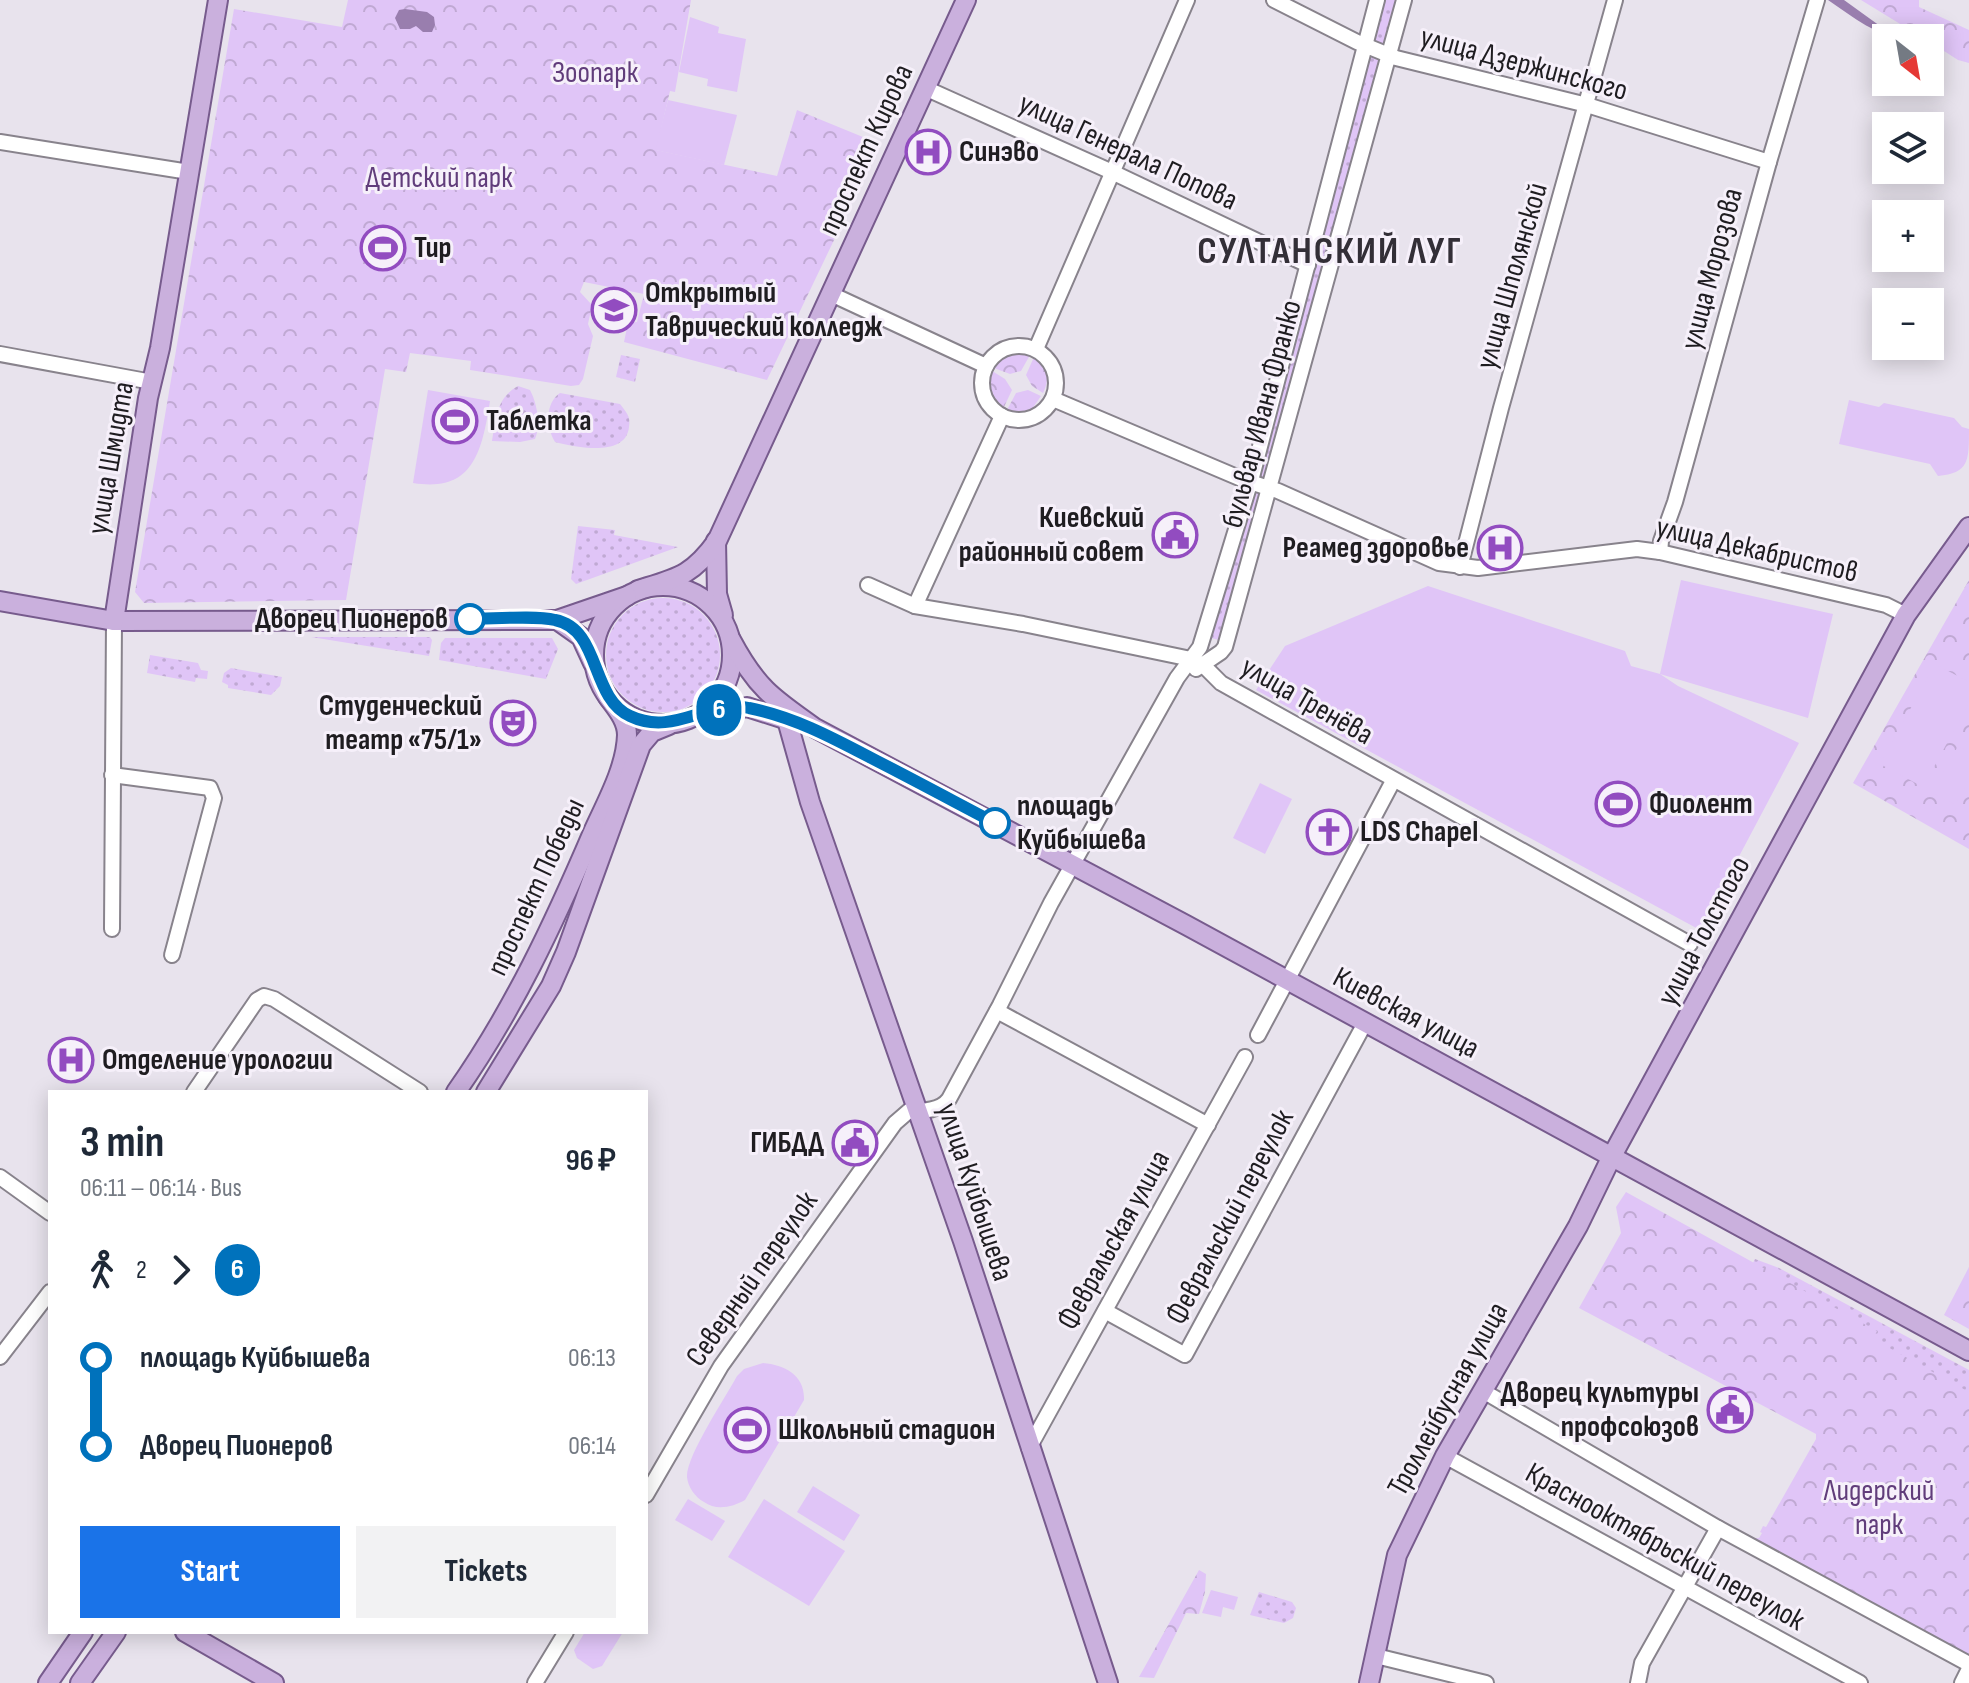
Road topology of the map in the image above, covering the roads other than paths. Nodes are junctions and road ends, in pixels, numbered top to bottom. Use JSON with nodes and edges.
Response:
{"nodes":[{"id":1,"x":218,"y":0,"type":"edge"},
{"id":2,"x":966,"y":0,"type":"edge"},
{"id":3,"x":1187,"y":0,"type":"edge"},
{"id":4,"x":1274,"y":0,"type":"edge"},
{"id":5,"x":1377,"y":0,"type":"edge"},
{"id":6,"x":1404,"y":0,"type":"edge"},
{"id":7,"x":1615,"y":0,"type":"edge"},
{"id":8,"x":1817,"y":0,"type":"edge"},
{"id":9,"x":1364,"y":44,"type":"junction"},
{"id":10,"x":1389,"y":55,"type":"junction"},
{"id":11,"x":925,"y":88,"type":"junction"},
{"id":12,"x":1587,"y":105,"type":"junction"},
{"id":13,"x":0,"y":142,"type":"edge"},
{"id":14,"x":1769,"y":162,"type":"junction"},
{"id":15,"x":189,"y":172,"type":"junction"},
{"id":16,"x":1112,"y":172,"type":"junction"},
{"id":17,"x":1308,"y":265,"type":"junction"},
{"id":18,"x":831,"y":294,"type":"junction"},
{"id":19,"x":1036,"y":349,"type":"junction"},
{"id":20,"x":0,"y":354,"type":"edge"},
{"id":21,"x":986,"y":366,"type":"junction"},
{"id":22,"x":152,"y":382,"type":"junction"},
{"id":23,"x":1053,"y":399,"type":"junction"},
{"id":24,"x":1002,"y":416,"type":"junction"},
{"id":25,"x":1250,"y":483,"type":"junction"},
{"id":26,"x":1269,"y":488,"type":"junction"},
{"id":27,"x":1969,"y":527,"type":"edge"},
{"id":28,"x":717,"y":541,"type":"junction"},
{"id":29,"x":1660,"y":552,"type":"junction"},
{"id":30,"x":1460,"y":567,"type":"junction"},
{"id":31,"x":868,"y":585,"type":"dead end"},
{"id":32,"x":632,"y":593,"type":"junction"},
{"id":33,"x":0,"y":601,"type":"edge"},
{"id":34,"x":915,"y":606,"type":"junction"},
{"id":35,"x":1906,"y":615,"type":"junction"},
{"id":36,"x":557,"y":620,"type":"junction"},
{"id":37,"x":114,"y":621,"type":"junction"},
{"id":38,"x":729,"y":636,"type":"junction"},
{"id":39,"x":1197,"y":662,"type":"junction"},
{"id":40,"x":594,"y":666,"type":"junction"},
{"id":41,"x":608,"y":697,"type":"junction"},
{"id":42,"x":683,"y":720,"type":"junction"},
{"id":43,"x":787,"y":720,"type":"junction"},
{"id":44,"x":815,"y":728,"type":"junction"},
{"id":45,"x":112,"y":775,"type":"junction"},
{"id":46,"x":1393,"y":781,"type":"junction"},
{"id":47,"x":1072,"y":865,"type":"junction"},
{"id":48,"x":112,"y":929,"type":"dead end"},
{"id":49,"x":1690,"y":944,"type":"dead end"},
{"id":50,"x":172,"y":955,"type":"dead end"},
{"id":51,"x":1287,"y":980,"type":"junction"},
{"id":52,"x":997,"y":1011,"type":"junction"},
{"id":53,"x":1365,"y":1023,"type":"junction"},
{"id":54,"x":1258,"y":1035,"type":"dead end"},
{"id":55,"x":1245,"y":1057,"type":"dead end"},
{"id":56,"x":195,"y":1090,"type":"edge"},
{"id":57,"x":417,"y":1090,"type":"edge"},
{"id":58,"x":457,"y":1090,"type":"edge"},
{"id":59,"x":487,"y":1090,"type":"edge"},
{"id":60,"x":919,"y":1112,"type":"junction"},
{"id":61,"x":1208,"y":1125,"type":"junction"},
{"id":62,"x":1612,"y":1156,"type":"junction"},
{"id":63,"x":0,"y":1177,"type":"edge"},
{"id":64,"x":48,"y":1212,"type":"edge"},
{"id":65,"x":48,"y":1295,"type":"edge"},
{"id":66,"x":1105,"y":1311,"type":"junction"},
{"id":67,"x":1969,"y":1351,"type":"edge"},
{"id":68,"x":0,"y":1357,"type":"edge"},
{"id":69,"x":1483,"y":1391,"type":"junction"},
{"id":70,"x":1029,"y":1448,"type":"junction"},
{"id":71,"x":1445,"y":1456,"type":"junction"},
{"id":72,"x":648,"y":1492,"type":"edge"},
{"id":73,"x":1718,"y":1528,"type":"junction"},
{"id":74,"x":1683,"y":1589,"type":"junction"},
{"id":75,"x":82,"y":1634,"type":"edge"},
{"id":76,"x":115,"y":1634,"type":"edge"},
{"id":77,"x":188,"y":1634,"type":"edge"},
{"id":78,"x":565,"y":1634,"type":"edge"},
{"id":79,"x":1376,"y":1656,"type":"junction"},
{"id":80,"x":1969,"y":1667,"type":"edge"},
{"id":81,"x":48,"y":1683,"type":"edge"},
{"id":82,"x":80,"y":1683,"type":"edge"},
{"id":83,"x":274,"y":1683,"type":"edge"},
{"id":84,"x":535,"y":1683,"type":"edge"},
{"id":85,"x":1108,"y":1683,"type":"edge"},
{"id":86,"x":1369,"y":1683,"type":"edge"},
{"id":87,"x":1486,"y":1683,"type":"edge"},
{"id":88,"x":1638,"y":1683,"type":"edge"},
{"id":89,"x":1860,"y":1683,"type":"edge"},
{"id":90,"x":1962,"y":1683,"type":"edge"}],
"edges":[{"from":1,"to":15,"type":"main road","name":"улица Шмидта"},
{"from":2,"to":11,"type":"main road","name":"проспект Кирова"},
{"from":3,"to":16,"type":"street"},
{"from":4,"to":9,"type":"street","name":"улица Дзержинского"},
{"from":5,"to":9,"type":"street","name":"бульвар Ивана Франко"},
{"from":6,"to":10,"type":"street","name":"бульвар Ивана Франко"},
{"from":7,"to":12,"type":"street","name":"улица Шполянской"},
{"from":8,"to":14,"type":"street","name":"улица Морозова"},
{"from":9,"to":10,"type":"street","name":"улица Дзержинского"},
{"from":9,"to":17,"type":"street","name":"бульвар Ивана Франко"},
{"from":10,"to":12,"type":"street","name":"улица Дзержинского"},
{"from":10,"to":26,"type":"street","name":"бульвар Ивана Франко"},
{"from":11,"to":16,"type":"street","name":"улица Генерала Попова"},
{"from":11,"to":18,"type":"main road","name":"проспект Кирова"},
{"from":12,"to":14,"type":"street","name":"улица Дзержинского"},
{"from":12,"to":30,"type":"street","name":"улица Шполянской"},
{"from":13,"to":15,"type":"street"},
{"from":14,"to":29,"type":"street","name":"улица Морозова"},
{"from":15,"to":22,"type":"main road","name":"улица Шмидта"},
{"from":16,"to":17,"type":"street","name":"улица Генерала Попова"},
{"from":16,"to":19,"type":"street"},
{"from":17,"to":25,"type":"street","name":"бульвар Ивана Франко"},
{"from":18,"to":21,"type":"street"},
{"from":18,"to":28,"type":"main road","name":"проспект Кирова"},
{"from":19,"to":21,"type":"street"},
{"from":19,"to":23,"type":"street"},
{"from":20,"to":22,"type":"street"},
{"from":21,"to":24,"type":"street"},
{"from":22,"to":37,"type":"main road","name":"улица Шмидта"},
{"from":23,"to":24,"type":"street"},
{"from":23,"to":25,"type":"street","name":"улица Декабристов"},
{"from":24,"to":34,"type":"street"},
{"from":25,"to":26,"type":"street","name":"улица Декабристов"},
{"from":25,"to":39,"type":"street","name":"бульвар Ивана Франко"},
{"from":26,"to":30,"type":"street","name":"улица Декабристов"},
{"from":26,"to":39,"type":"street","name":"бульвар Ивана Франко"},
{"from":27,"to":35,"type":"main road","name":"улица Толстого"},
{"from":28,"to":32,"type":"main road"},
{"from":28,"to":38,"type":"main road"},
{"from":29,"to":30,"type":"street","name":"улица Декабристов"},
{"from":29,"to":35,"type":"street","name":"улица Декабристов"},
{"from":31,"to":34,"type":"street","name":"улица Тренёва"},
{"from":32,"to":36,"type":"main road"},
{"from":32,"to":38,"type":"main road"},
{"from":32,"to":40,"type":"main road"},
{"from":33,"to":37,"type":"main road"},
{"from":34,"to":39,"type":"street","name":"улица Тренёва"},
{"from":35,"to":62,"type":"main road","name":"улица Толстого"},
{"from":36,"to":37,"type":"main road"},
{"from":36,"to":40,"type":"main road"},
{"from":37,"to":45,"type":"street","name":"улица Шмидта"},
{"from":38,"to":42,"type":"main road"},
{"from":38,"to":44,"type":"main road","name":"Киевская улица"},
{"from":39,"to":46,"type":"street","name":"улица Тренёва"},
{"from":39,"to":47,"type":"street","name":"бульвар Ивана Франко"},
{"from":40,"to":41,"type":"main road"},
{"from":41,"to":42,"type":"main road"},
{"from":41,"to":58,"type":"main road","name":"проспект Победы"},
{"from":42,"to":43,"type":"main road","name":"Киевская улица"},
{"from":42,"to":59,"type":"main road","name":"проспект Победы"},
{"from":43,"to":44,"type":"main road","name":"Киевская улица"},
{"from":43,"to":60,"type":"main road","name":"улица Куйбышева"},
{"from":44,"to":47,"type":"main road","name":"Киевская улица"},
{"from":45,"to":48,"type":"street","name":"улица Шмидта"},
{"from":45,"to":50,"type":"street"},
{"from":46,"to":49,"type":"street","name":"улица Тренёва"},
{"from":46,"to":51,"type":"street"},
{"from":47,"to":51,"type":"main road","name":"Киевская улица"},
{"from":47,"to":52,"type":"street","name":"бульвар Ивана Франко"},
{"from":51,"to":53,"type":"main road","name":"Киевская улица"},
{"from":51,"to":54,"type":"street"},
{"from":52,"to":60,"type":"street","name":"бульвар Ивана Франко"},
{"from":52,"to":61,"type":"street"},
{"from":53,"to":62,"type":"main road","name":"Киевская улица"},
{"from":53,"to":66,"type":"street","name":"Февральский переулок"},
{"from":55,"to":61,"type":"street","name":"Февральская улица"},
{"from":56,"to":57,"type":"street"},
{"from":60,"to":70,"type":"main road","name":"улица Куйбышева"},
{"from":60,"to":72,"type":"street","name":"Северный переулок"},
{"from":61,"to":66,"type":"street","name":"Февральская улица"},
{"from":62,"to":67,"type":"main road","name":"Киевская улица"},
{"from":62,"to":69,"type":"main road","name":"Троллейбусная улица"},
{"from":63,"to":64,"type":"street"},
{"from":65,"to":68,"type":"street"},
{"from":66,"to":70,"type":"street","name":"Февральская улица"},
{"from":69,"to":71,"type":"main road","name":"Троллейбусная улица"},
{"from":69,"to":73,"type":"street"},
{"from":70,"to":85,"type":"main road","name":"улица Куйбышева"},
{"from":71,"to":74,"type":"street","name":"Краснооктябрьский переулок"},
{"from":71,"to":79,"type":"main road","name":"Троллейбусная улица"},
{"from":73,"to":74,"type":"street"},
{"from":73,"to":80,"type":"street"},
{"from":74,"to":88,"type":"street"},
{"from":74,"to":89,"type":"street","name":"Краснооктябрьский переулок"},
{"from":75,"to":81,"type":"main road"},
{"from":76,"to":82,"type":"main road"},
{"from":77,"to":83,"type":"main road"},
{"from":78,"to":84,"type":"street"},
{"from":79,"to":86,"type":"main road","name":"Троллейбусная улица"},
{"from":79,"to":87,"type":"street"},
{"from":80,"to":90,"type":"street"}]}
